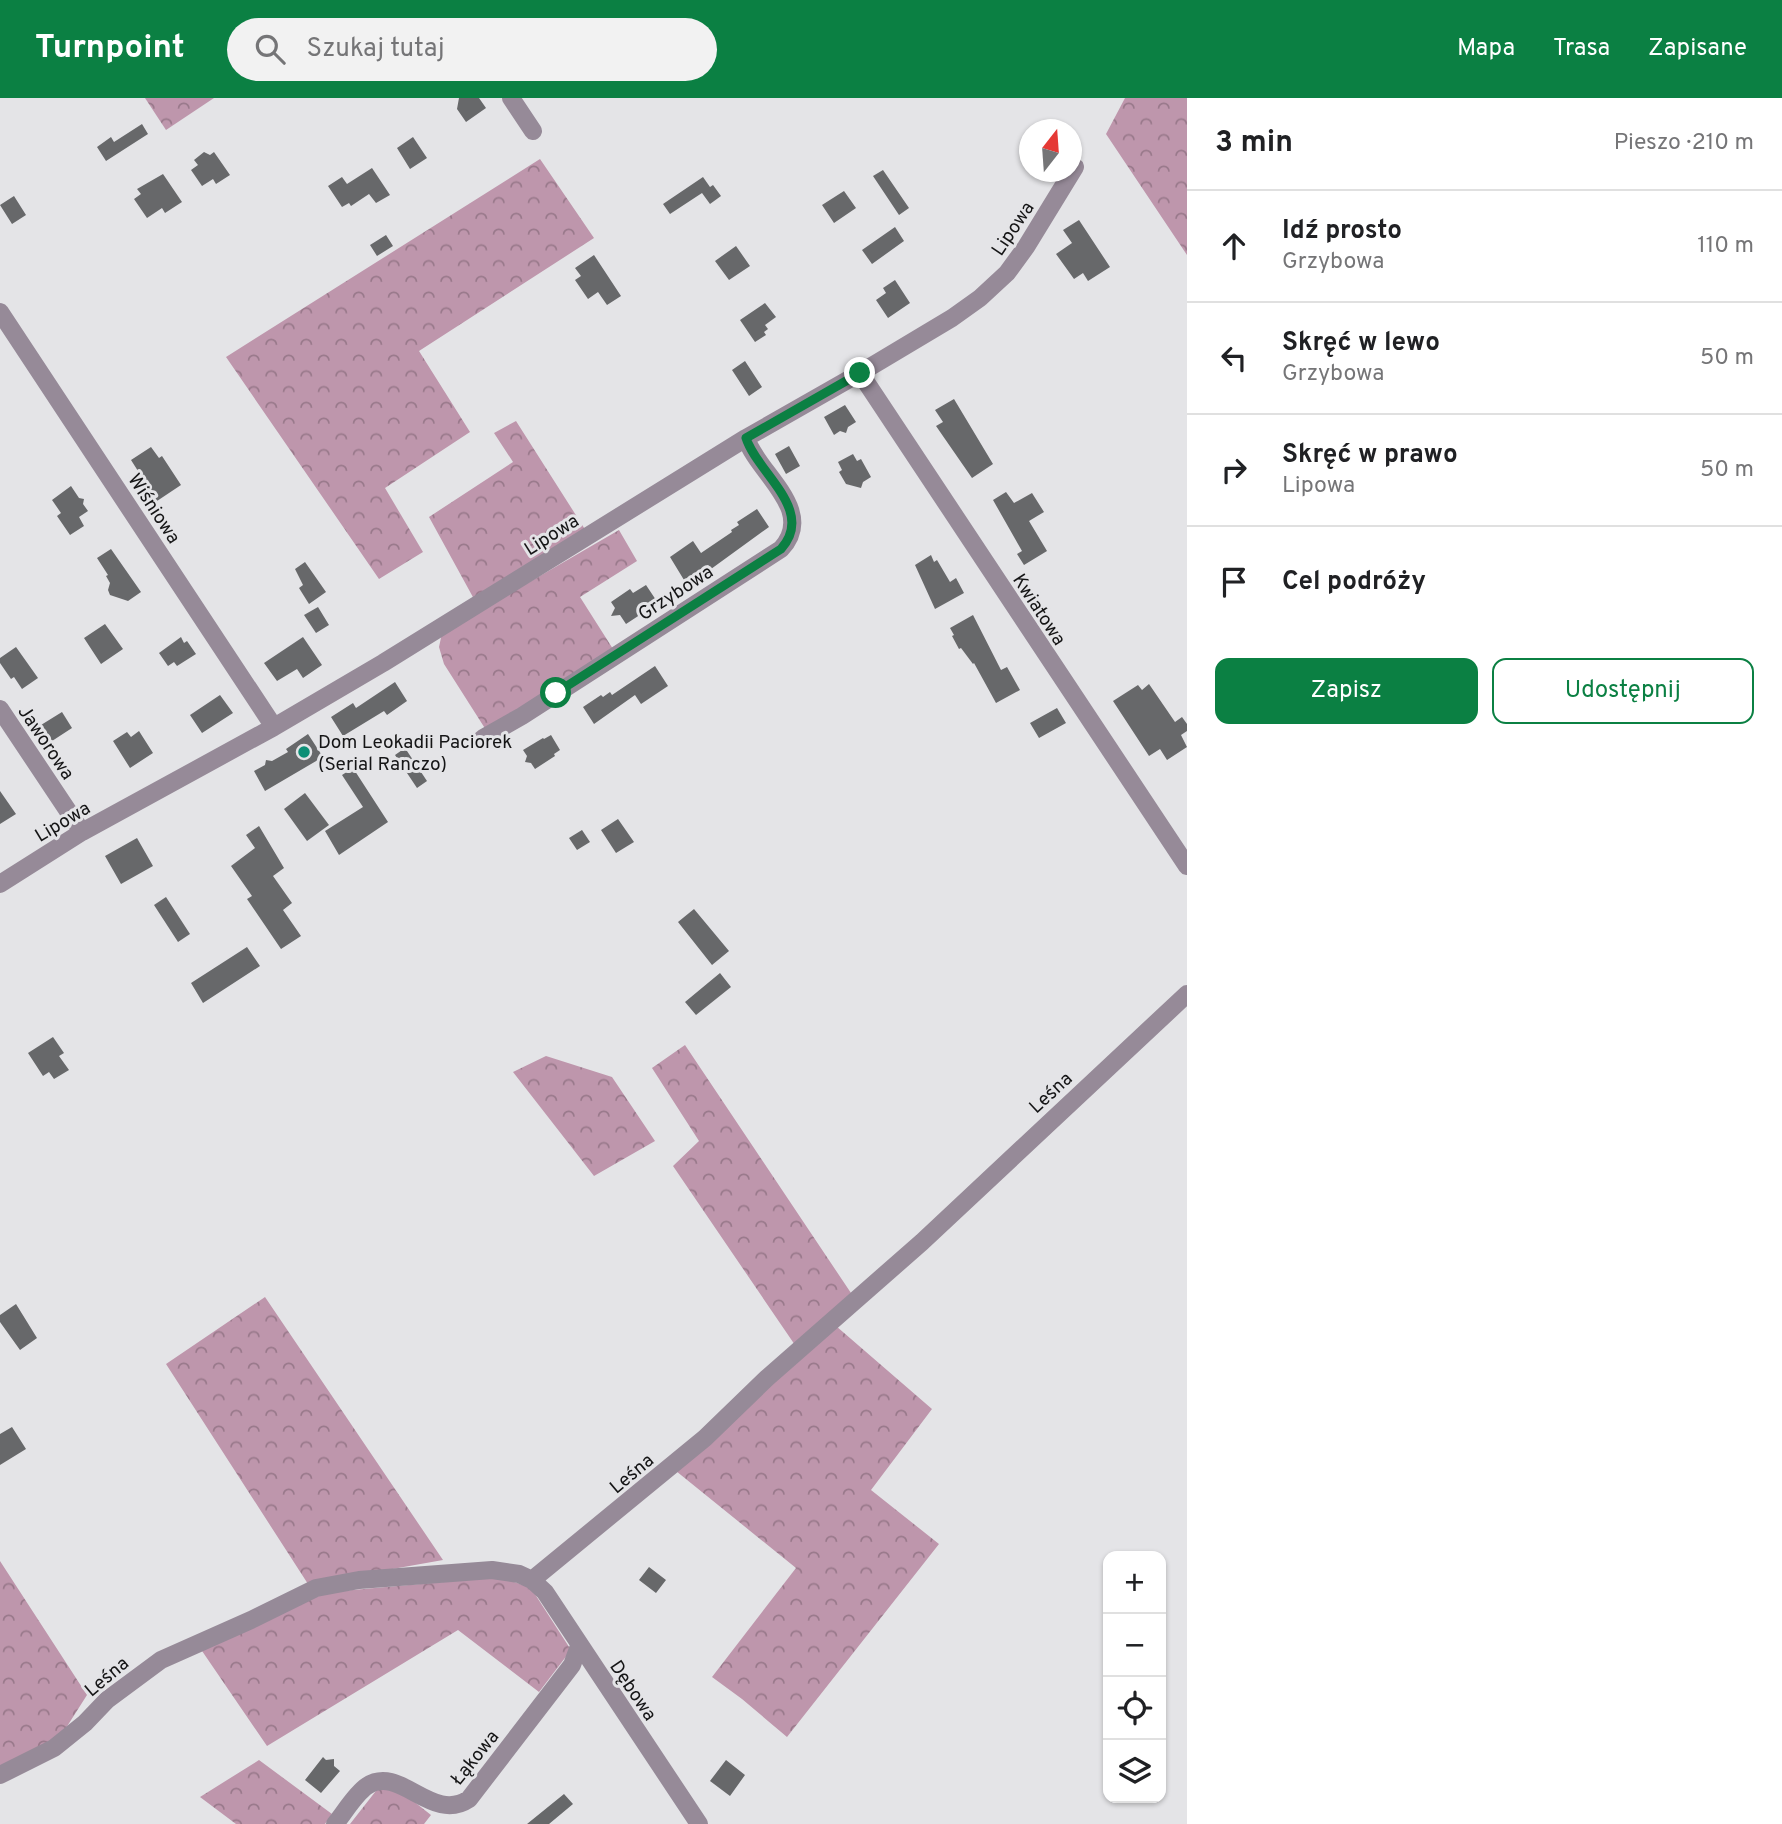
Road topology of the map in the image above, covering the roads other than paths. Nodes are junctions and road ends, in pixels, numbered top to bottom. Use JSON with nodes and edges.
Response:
{"nodes":[{"id":1,"x":511,"y":98,"type":"edge"},
{"id":2,"x":533,"y":131,"type":"dead end"},
{"id":3,"x":1066,"y":182,"type":"edge"},
{"id":4,"x":0,"y":312,"type":"edge"},
{"id":5,"x":860,"y":373,"type":"junction"},
{"id":6,"x":746,"y":438,"type":"junction"},
{"id":7,"x":0,"y":709,"type":"edge"},
{"id":8,"x":274,"y":727,"type":"junction"},
{"id":9,"x":483,"y":738,"type":"dead end"},
{"id":10,"x":82,"y":832,"type":"junction"},
{"id":11,"x":1187,"y":866,"type":"edge"},
{"id":12,"x":0,"y":884,"type":"edge"},
{"id":13,"x":1187,"y":994,"type":"edge"},
{"id":14,"x":532,"y":1580,"type":"junction"},
{"id":15,"x":579,"y":1646,"type":"junction"},
{"id":16,"x":0,"y":1775,"type":"edge"},
{"id":17,"x":335,"y":1824,"type":"edge"},
{"id":18,"x":699,"y":1824,"type":"edge"}],
"edges":[{"from":1,"to":2,"type":"street"},
{"from":3,"to":5,"type":"street","name":"Lipowa"},
{"from":4,"to":8,"type":"street","name":"Wiśniowa"},
{"from":5,"to":6,"type":"street","name":"Lipowa"},
{"from":5,"to":11,"type":"street","name":"Kwiatowa"},
{"from":6,"to":8,"type":"street","name":"Lipowa"},
{"from":6,"to":9,"type":"street","name":"Grzybowa"},
{"from":7,"to":10,"type":"street","name":"Jaworowa"},
{"from":8,"to":10,"type":"street","name":"Lipowa"},
{"from":10,"to":12,"type":"street","name":"Lipowa"},
{"from":13,"to":14,"type":"street","name":"Leśna"},
{"from":14,"to":15,"type":"street","name":"Dębowa"},
{"from":14,"to":16,"type":"street","name":"Leśna"},
{"from":15,"to":17,"type":"street","name":"Łąkowa"},
{"from":15,"to":18,"type":"street","name":"Dębowa"}]}
